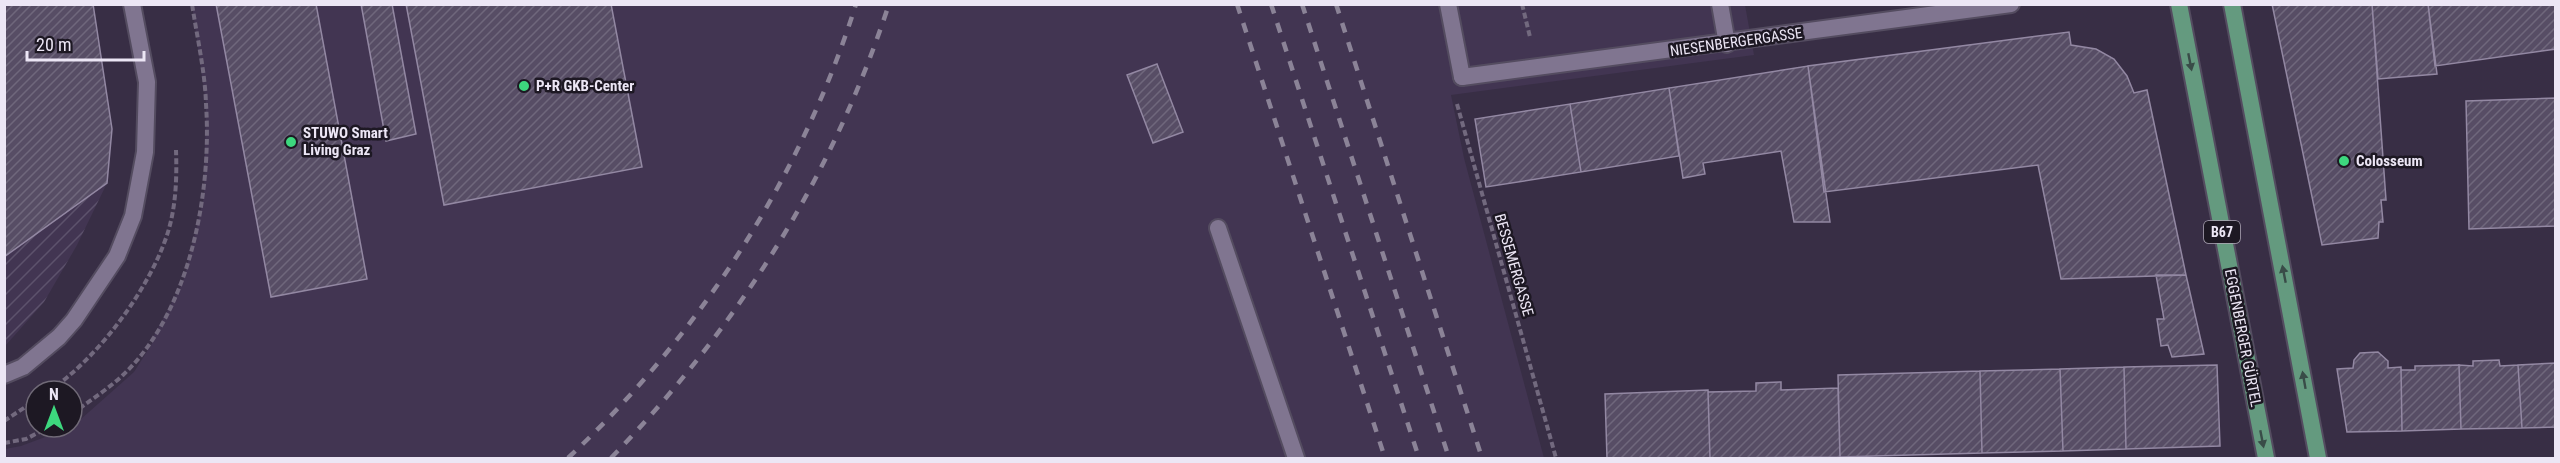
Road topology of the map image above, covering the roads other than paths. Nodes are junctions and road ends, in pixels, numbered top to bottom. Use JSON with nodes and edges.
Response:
{"nodes":[{"id":1,"x":132,"y":4,"type":"edge"},
{"id":2,"x":1448,"y":4,"type":"edge"},
{"id":3,"x":1720,"y":4,"type":"edge"},
{"id":4,"x":2011,"y":4,"type":"edge"},
{"id":5,"x":2179,"y":4,"type":"edge"},
{"id":6,"x":2232,"y":4,"type":"edge"},
{"id":7,"x":1727,"y":44,"type":"junction"},
{"id":8,"x":1218,"y":228,"type":"dead end"},
{"id":9,"x":4,"y":375,"type":"edge"},
{"id":10,"x":1296,"y":459,"type":"edge"},
{"id":11,"x":2266,"y":459,"type":"edge"},
{"id":12,"x":2318,"y":459,"type":"edge"}],
"edges":[{"from":1,"to":9,"type":"street"},
{"from":2,"to":7,"type":"street","name":"NIESENBERGERGASSE"},
{"from":3,"to":7,"type":"street"},
{"from":4,"to":7,"type":"street","name":"NIESENBERGERGASSE"},
{"from":5,"to":11,"type":"main road","name":"EGGENBERGER GÜRTEL","number":"B67","one_way":true},
{"from":12,"to":6,"type":"main road","one_way":true},
{"from":8,"to":10,"type":"street"}]}
